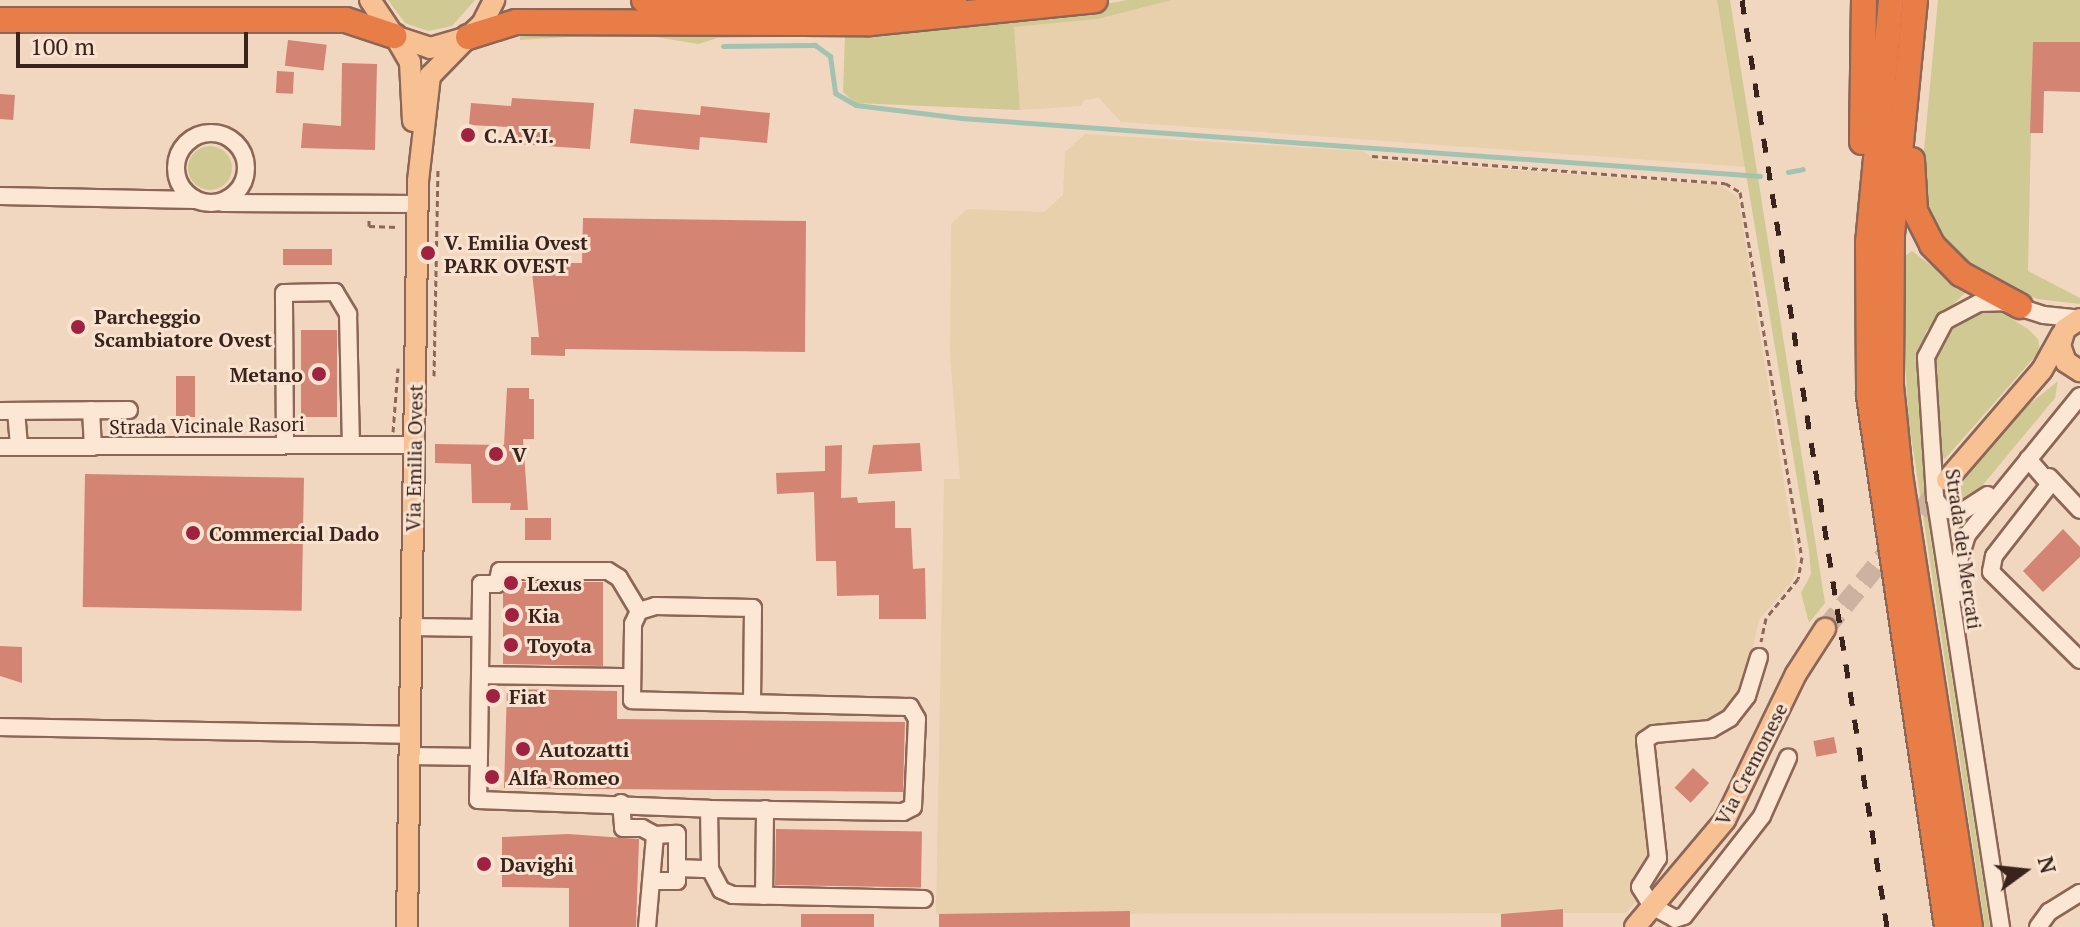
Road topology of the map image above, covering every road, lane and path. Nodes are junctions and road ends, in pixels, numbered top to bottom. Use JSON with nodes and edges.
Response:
{"nodes":[{"id":1,"x":370,"y":0,"type":"edge"},
{"id":2,"x":494,"y":0,"type":"edge"},
{"id":3,"x":644,"y":0,"type":"edge"},
{"id":4,"x":977,"y":0,"type":"edge"},
{"id":5,"x":1095,"y":0,"type":"edge"},
{"id":6,"x":1864,"y":0,"type":"edge"},
{"id":7,"x":1891,"y":0,"type":"edge"},
{"id":8,"x":1915,"y":0,"type":"edge"},
{"id":9,"x":1926,"y":0,"type":"edge"},
{"id":10,"x":0,"y":20,"type":"edge"},
{"id":11,"x":45,"y":23,"type":"junction"},
{"id":12,"x":0,"y":27,"type":"edge"},
{"id":13,"x":394,"y":36,"type":"junction"},
{"id":14,"x":468,"y":37,"type":"junction"},
{"id":15,"x":1372,"y":156,"type":"dead end"},
{"id":16,"x":438,"y":158,"type":"dead end"},
{"id":17,"x":247,"y":171,"type":"junction"},
{"id":18,"x":418,"y":181,"type":"junction"},
{"id":19,"x":0,"y":196,"type":"edge"},
{"id":20,"x":195,"y":200,"type":"junction"},
{"id":21,"x":218,"y":203,"type":"junction"},
{"id":22,"x":277,"y":203,"type":"junction"},
{"id":23,"x":369,"y":204,"type":"junction"},
{"id":24,"x":417,"y":204,"type":"junction"},
{"id":25,"x":401,"y":240,"type":"dead end"},
{"id":26,"x":1867,"y":258,"type":"junction"},
{"id":27,"x":2020,"y":306,"type":"junction"},
{"id":28,"x":2080,"y":319,"type":"edge"},
{"id":29,"x":2062,"y":334,"type":"junction"},
{"id":30,"x":398,"y":352,"type":"dead end"},
{"id":31,"x":2080,"y":371,"type":"edge"},
{"id":32,"x":430,"y":381,"type":"dead end"},
{"id":33,"x":2019,"y":396,"type":"junction"},
{"id":34,"x":2080,"y":396,"type":"edge"},
{"id":35,"x":91,"y":410,"type":"junction"},
{"id":36,"x":129,"y":410,"type":"dead end"},
{"id":37,"x":8,"y":411,"type":"edge"},
{"id":38,"x":2049,"y":434,"type":"junction"},
{"id":39,"x":285,"y":444,"type":"junction"},
{"id":40,"x":351,"y":444,"type":"junction"},
{"id":41,"x":393,"y":445,"type":"junction"},
{"id":42,"x":415,"y":445,"type":"junction"},
{"id":43,"x":0,"y":447,"type":"edge"},
{"id":44,"x":19,"y":447,"type":"junction"},
{"id":45,"x":93,"y":447,"type":"junction"},
{"id":46,"x":2028,"y":459,"type":"junction"},
{"id":47,"x":2049,"y":477,"type":"junction"},
{"id":48,"x":1941,"y":489,"type":"junction"},
{"id":49,"x":2080,"y":510,"type":"edge"},
{"id":50,"x":639,"y":611,"type":"junction"},
{"id":51,"x":412,"y":627,"type":"junction"},
{"id":52,"x":480,"y":628,"type":"junction"},
{"id":53,"x":1825,"y":629,"type":"tunnel mouth"},
{"id":54,"x":1759,"y":657,"type":"joint"},
{"id":55,"x":2080,"y":660,"type":"edge"},
{"id":56,"x":480,"y":675,"type":"junction"},
{"id":57,"x":632,"y":677,"type":"junction"},
{"id":58,"x":752,"y":703,"type":"junction"},
{"id":59,"x":0,"y":727,"type":"edge"},
{"id":60,"x":410,"y":745,"type":"junction"},
{"id":61,"x":479,"y":757,"type":"junction"},
{"id":62,"x":1788,"y":758,"type":"dead end"},
{"id":63,"x":621,"y":803,"type":"junction"},
{"id":64,"x":709,"y":809,"type":"junction"},
{"id":65,"x":765,"y":809,"type":"junction"},
{"id":66,"x":655,"y":835,"type":"junction"},
{"id":67,"x":677,"y":868,"type":"junction"},
{"id":68,"x":710,"y":869,"type":"junction"},
{"id":69,"x":655,"y":881,"type":"junction"},
{"id":70,"x":2080,"y":893,"type":"edge"},
{"id":71,"x":764,"y":896,"type":"junction"},
{"id":72,"x":924,"y":899,"type":"dead end"},
{"id":73,"x":1652,"y":906,"type":"junction"},
{"id":74,"x":407,"y":927,"type":"edge"},
{"id":75,"x":647,"y":927,"type":"edge"},
{"id":76,"x":1635,"y":927,"type":"edge"},
{"id":77,"x":1947,"y":927,"type":"edge"},
{"id":78,"x":1970,"y":927,"type":"edge"},
{"id":79,"x":2001,"y":927,"type":"edge"},
{"id":80,"x":2011,"y":927,"type":"edge"},
{"id":81,"x":2038,"y":927,"type":"edge"}],
"edges":[{"from":1,"to":13,"type":"main road","name":"Via Emilia Ovest"},
{"from":2,"to":14,"type":"main road","name":"Via Emilia Ovest"},
{"from":3,"to":4,"type":"highway"},
{"from":5,"to":14,"type":"highway"},
{"from":6,"to":26,"type":"highway"},
{"from":7,"to":26,"type":"highway"},
{"from":8,"to":78,"type":"highway"},
{"from":9,"to":27,"type":"highway"},
{"from":10,"to":11,"type":"highway"},
{"from":11,"to":12,"type":"street"},
{"from":11,"to":13,"type":"highway"},
{"from":13,"to":14,"type":"main road"},
{"from":13,"to":18,"type":"main road","name":"Via Emilia Ovest"},
{"from":14,"to":18,"type":"main road","name":"Via Emilia Ovest"},
{"from":15,"to":54,"type":"path"},
{"from":16,"to":32,"type":"path"},
{"from":17,"to":20,"type":"street"},
{"from":17,"to":21,"type":"street"},
{"from":17,"to":22,"type":"street"},
{"from":18,"to":24,"type":"main road","name":"Via Emilia Ovest"},
{"from":19,"to":20,"type":"street"},
{"from":20,"to":21,"type":"street"},
{"from":21,"to":22,"type":"street"},
{"from":22,"to":23,"type":"street"},
{"from":23,"to":24,"type":"street"},
{"from":23,"to":25,"type":"path"},
{"from":24,"to":42,"type":"main road","name":"Via Emilia Ovest"},
{"from":26,"to":77,"type":"highway"},
{"from":27,"to":28,"type":"street","name":"Strada dei Mercati"},
{"from":27,"to":48,"type":"street","name":"Strada dei Mercati"},
{"from":28,"to":29,"type":"main road"},
{"from":29,"to":31,"type":"main road"},
{"from":29,"to":33,"type":"main road"},
{"from":30,"to":41,"type":"path"},
{"from":31,"to":33,"type":"main road"},
{"from":33,"to":48,"type":"main road"},
{"from":34,"to":38,"type":"street","name":"Strada dei Mercati"},
{"from":35,"to":36,"type":"street"},
{"from":35,"to":37,"type":"street"},
{"from":35,"to":45,"type":"street"},
{"from":37,"to":44,"type":"street"},
{"from":38,"to":46,"type":"street","name":"Strada dei Mercati"},
{"from":38,"to":48,"type":"street"},
{"from":39,"to":40,"type":"street","name":"Strada Vicinale Rasori"},
{"from":39,"to":40,"type":"street"},
{"from":39,"to":45,"type":"street","name":"Strada Vicinale Rasori"},
{"from":40,"to":41,"type":"street","name":"Strada Vicinale Rasori"},
{"from":41,"to":42,"type":"street","name":"Strada Vicinale Rasori"},
{"from":42,"to":51,"type":"main road","name":"Via Emilia Ovest"},
{"from":43,"to":44,"type":"street","name":"Strada Vicinale Rasori"},
{"from":44,"to":45,"type":"street","name":"Strada Vicinale Rasori"},
{"from":46,"to":47,"type":"street"},
{"from":46,"to":80,"type":"street","name":"Strada dei Mercati"},
{"from":47,"to":49,"type":"street"},
{"from":47,"to":55,"type":"street"},
{"from":48,"to":79,"type":"street","name":"Strada dei Mercati"},
{"from":50,"to":52,"type":"street"},
{"from":50,"to":57,"type":"street"},
{"from":50,"to":58,"type":"street"},
{"from":51,"to":52,"type":"street"},
{"from":51,"to":60,"type":"main road","name":"Via Emilia Ovest"},
{"from":52,"to":56,"type":"street"},
{"from":53,"to":73,"type":"main road","name":"Via Cremonese"},
{"from":54,"to":73,"type":"street"},
{"from":56,"to":57,"type":"street"},
{"from":56,"to":61,"type":"street"},
{"from":57,"to":58,"type":"street"},
{"from":58,"to":65,"type":"street"},
{"from":59,"to":60,"type":"street"},
{"from":60,"to":61,"type":"street"},
{"from":60,"to":74,"type":"main road","name":"Via Emilia Ovest"},
{"from":61,"to":63,"type":"street"},
{"from":62,"to":73,"type":"street"},
{"from":63,"to":64,"type":"street"},
{"from":63,"to":66,"type":"street"},
{"from":64,"to":65,"type":"street"},
{"from":64,"to":68,"type":"street"},
{"from":65,"to":71,"type":"street"},
{"from":66,"to":67,"type":"street"},
{"from":66,"to":69,"type":"street"},
{"from":67,"to":68,"type":"street"},
{"from":67,"to":69,"type":"street"},
{"from":68,"to":71,"type":"street"},
{"from":69,"to":75,"type":"street"},
{"from":70,"to":81,"type":"street"},
{"from":71,"to":72,"type":"street"},
{"from":73,"to":76,"type":"main road","name":"Via Cremonese"}]}
